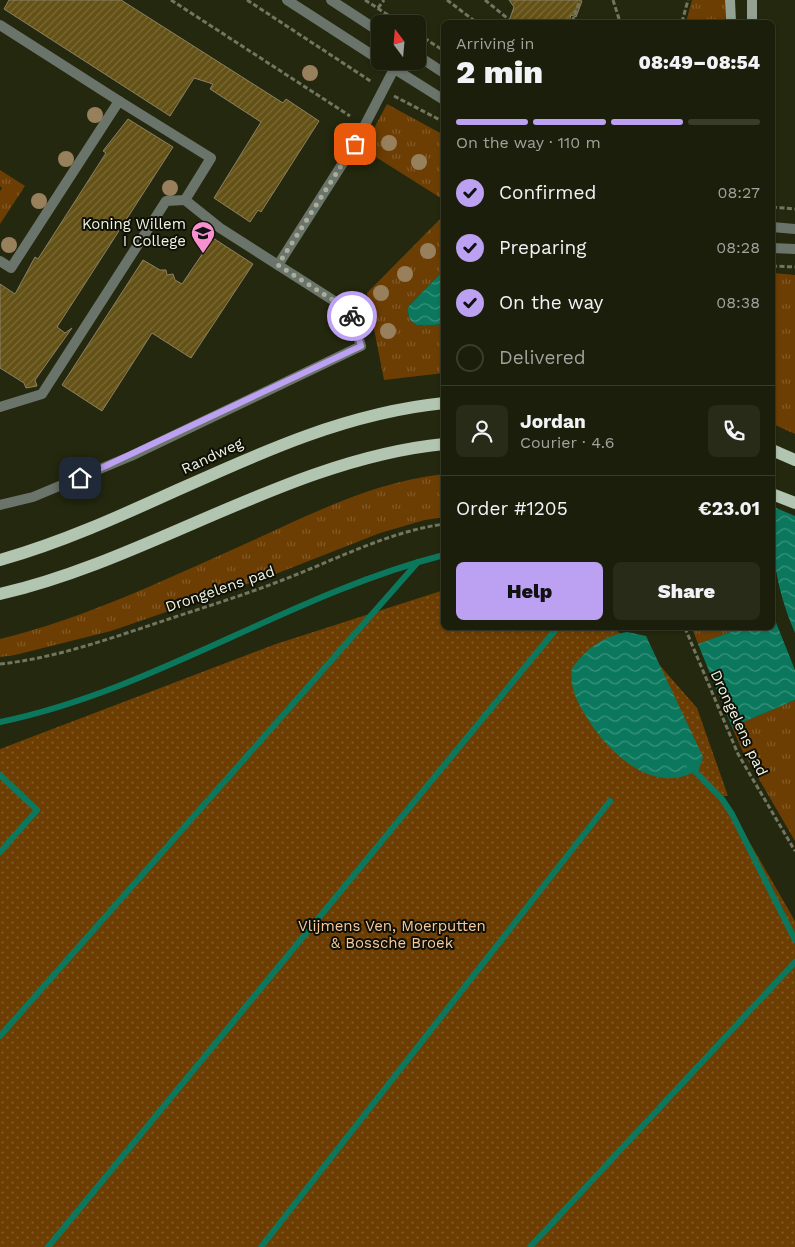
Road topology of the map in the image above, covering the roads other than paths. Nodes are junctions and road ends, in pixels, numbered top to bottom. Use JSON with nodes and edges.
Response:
{"nodes":[{"id":1,"x":287,"y":0,"type":"edge"},
{"id":2,"x":331,"y":0,"type":"edge"},
{"id":3,"x":730,"y":0,"type":"edge"},
{"id":4,"x":752,"y":0,"type":"edge"},
{"id":5,"x":731,"y":20,"type":"edge"},
{"id":6,"x":752,"y":20,"type":"edge"},
{"id":7,"x":0,"y":25,"type":"edge"},
{"id":8,"x":371,"y":26,"type":"edge"},
{"id":9,"x":371,"y":54,"type":"edge"},
{"id":10,"x":426,"y":61,"type":"edge"},
{"id":11,"x":393,"y":70,"type":"edge"},
{"id":12,"x":396,"y":70,"type":"edge"},
{"id":13,"x":441,"y":71,"type":"edge"},
{"id":14,"x":441,"y":98,"type":"edge"},
{"id":15,"x":119,"y":101,"type":"junction"},
{"id":16,"x":185,"y":200,"type":"junction"},
{"id":17,"x":775,"y":227,"type":"edge"},
{"id":18,"x":795,"y":229,"type":"edge"},
{"id":19,"x":775,"y":248,"type":"edge"},
{"id":20,"x":795,"y":249,"type":"edge"},
{"id":21,"x":0,"y":261,"type":"edge"},
{"id":22,"x":278,"y":265,"type":"junction"},
{"id":23,"x":441,"y":403,"type":"edge"},
{"id":24,"x":0,"y":407,"type":"edge"},
{"id":25,"x":441,"y":444,"type":"edge"},
{"id":26,"x":775,"y":451,"type":"edge"},
{"id":27,"x":795,"y":460,"type":"edge"},
{"id":28,"x":775,"y":495,"type":"edge"},
{"id":29,"x":795,"y":503,"type":"edge"},
{"id":30,"x":0,"y":506,"type":"edge"},
{"id":31,"x":0,"y":560,"type":"edge"},
{"id":32,"x":0,"y":594,"type":"edge"}],
"edges":[{"from":1,"to":9,"type":"street"},
{"from":2,"to":8,"type":"street"},
{"from":3,"to":5,"type":"main road"},
{"from":4,"to":6,"type":"main road"},
{"from":7,"to":15,"type":"street"},
{"from":10,"to":13,"type":"street"},
{"from":11,"to":22,"type":"street"},
{"from":12,"to":14,"type":"street"},
{"from":15,"to":16,"type":"street"},
{"from":15,"to":21,"type":"street"},
{"from":16,"to":22,"type":"street"},
{"from":16,"to":24,"type":"street"},
{"from":17,"to":18,"type":"street"},
{"from":19,"to":20,"type":"street"},
{"from":22,"to":30,"type":"street"},
{"from":23,"to":31,"type":"main road","name":"Randweg"},
{"from":25,"to":32,"type":"main road"},
{"from":26,"to":27,"type":"main road"},
{"from":28,"to":29,"type":"main road"}]}
